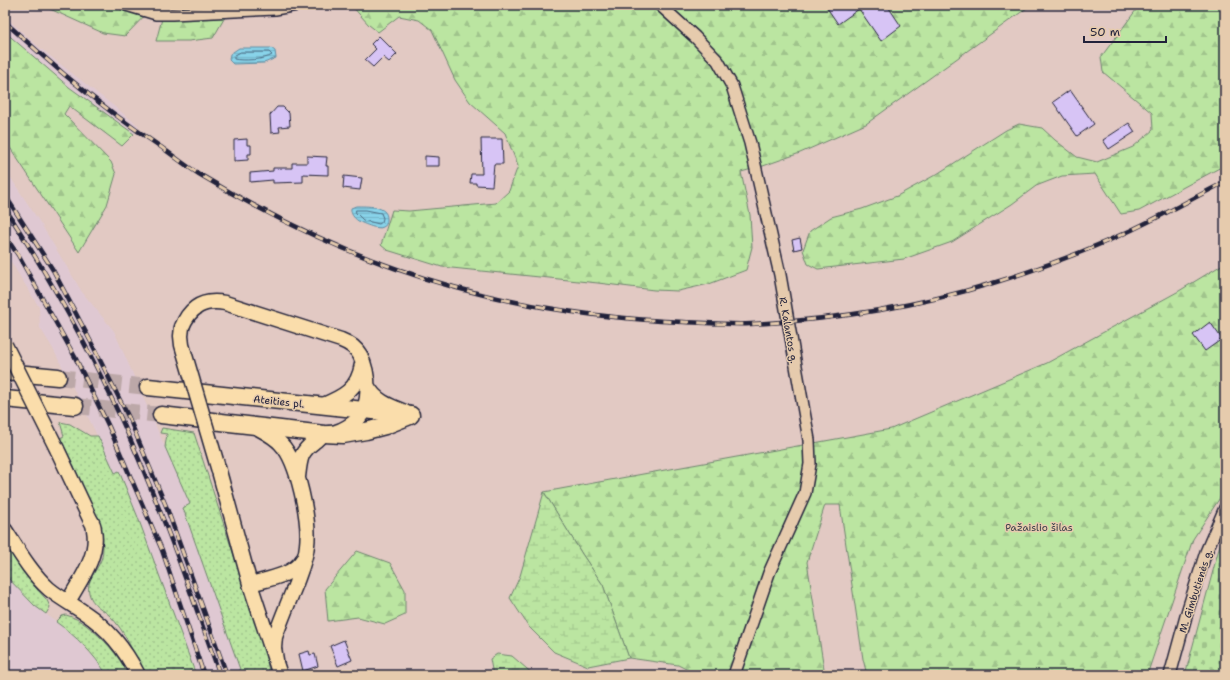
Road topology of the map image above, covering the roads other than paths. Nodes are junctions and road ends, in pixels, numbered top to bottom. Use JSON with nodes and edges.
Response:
{"nodes":[{"id":1,"x":126,"y":5,"type":"edge"},
{"id":2,"x":298,"y":5,"type":"edge"},
{"id":3,"x":660,"y":5,"type":"edge"},
{"id":4,"x":5,"y":346,"type":"edge"},
{"id":5,"x":362,"y":362,"type":"junction"},
{"id":6,"x":5,"y":372,"type":"edge"},
{"id":7,"x":58,"y":377,"type":"tunnel mouth"},
{"id":8,"x":367,"y":385,"type":"junction"},
{"id":9,"x":148,"y":387,"type":"tunnel mouth"},
{"id":10,"x":8,"y":400,"type":"edge"},
{"id":11,"x":75,"y":406,"type":"tunnel mouth"},
{"id":12,"x":321,"y":406,"type":"junction"},
{"id":13,"x":363,"y":410,"type":"junction"},
{"id":14,"x":411,"y":415,"type":"junction"},
{"id":15,"x":161,"y":416,"type":"tunnel mouth"},
{"id":16,"x":254,"y":426,"type":"junction"},
{"id":17,"x":324,"y":434,"type":"junction"},
{"id":18,"x":298,"y":476,"type":"junction"},
{"id":19,"x":1225,"y":508,"type":"edge"},
{"id":20,"x":5,"y":530,"type":"edge"},
{"id":21,"x":306,"y":555,"type":"junction"},
{"id":22,"x":250,"y":584,"type":"junction"},
{"id":23,"x":68,"y":602,"type":"junction"},
{"id":24,"x":276,"y":660,"type":"junction"},
{"id":25,"x":138,"y":675,"type":"edge"},
{"id":26,"x":280,"y":675,"type":"edge"},
{"id":27,"x":734,"y":675,"type":"edge"},
{"id":28,"x":1170,"y":675,"type":"edge"}],
"edges":[{"from":1,"to":2,"type":"street"},
{"from":3,"to":27,"type":"street","name":"R. Kalantos g."},
{"from":4,"to":23,"type":"main road","bridge":true},
{"from":5,"to":8,"type":"main road"},
{"from":5,"to":12,"type":"main road"},
{"from":5,"to":22,"type":"main road","bridge":true},
{"from":6,"to":7,"type":"highway"},
{"from":8,"to":13,"type":"main road"},
{"from":8,"to":14,"type":"main road"},
{"from":9,"to":12,"type":"highway","name":"Ateities pl."},
{"from":10,"to":11,"type":"highway"},
{"from":12,"to":13,"type":"highway","name":"Ateities pl."},
{"from":13,"to":14,"type":"highway","name":"Ateities pl."},
{"from":13,"to":17,"type":"main road"},
{"from":14,"to":17,"type":"highway"},
{"from":15,"to":16,"type":"highway"},
{"from":16,"to":17,"type":"highway"},
{"from":16,"to":18,"type":"main road"},
{"from":17,"to":18,"type":"main road"},
{"from":18,"to":21,"type":"main road"},
{"from":19,"to":28,"type":"street","name":"M. Gimbutienės g."},
{"from":20,"to":23,"type":"main road"},
{"from":21,"to":22,"type":"main road"},
{"from":21,"to":24,"type":"main road"},
{"from":22,"to":24,"type":"main road"},
{"from":23,"to":25,"type":"main road"},
{"from":24,"to":26,"type":"main road"}]}
